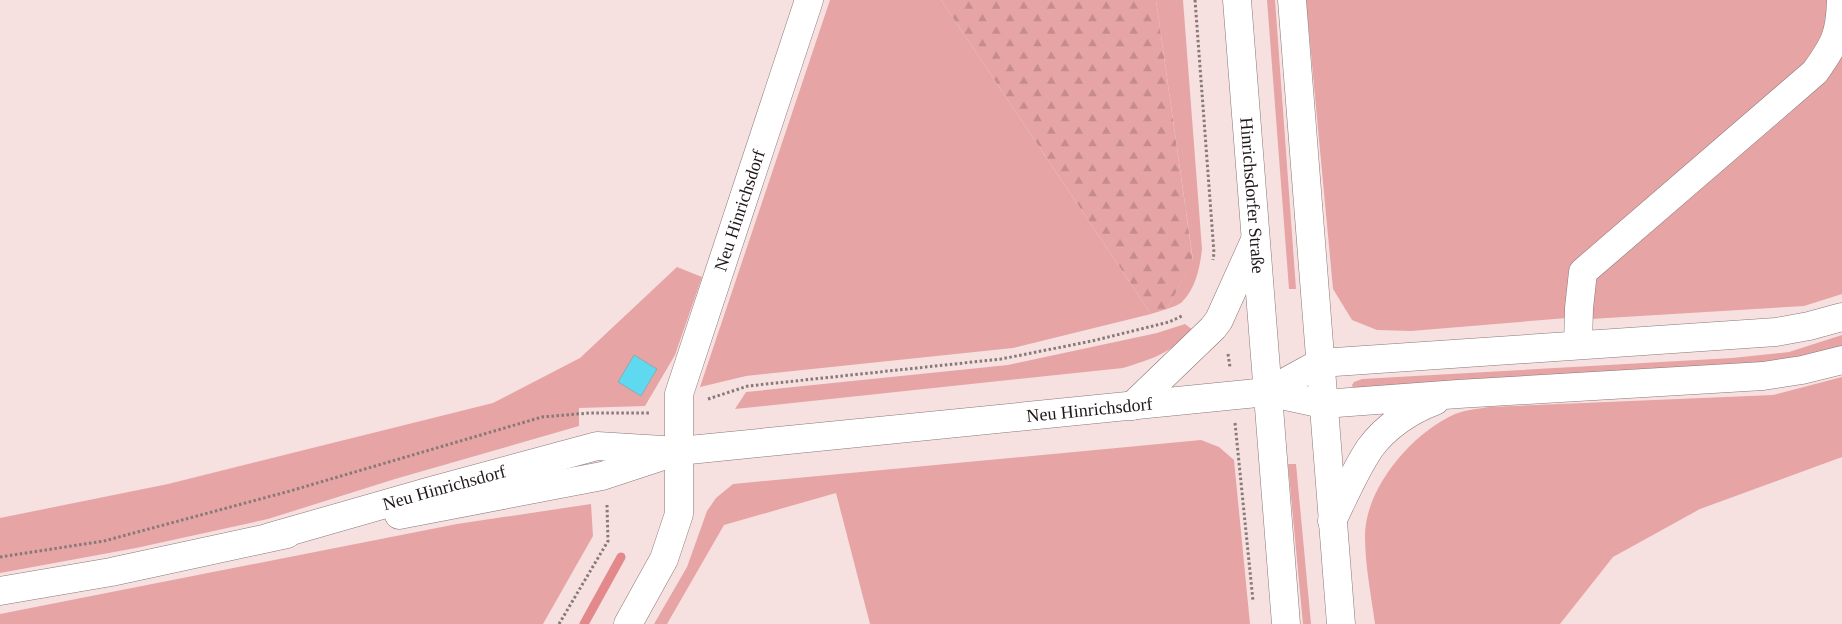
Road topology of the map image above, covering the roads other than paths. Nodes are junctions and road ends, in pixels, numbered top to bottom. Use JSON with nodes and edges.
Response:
{"nodes":[{"id":1,"x":809,"y":0,"type":"edge"},
{"id":2,"x":1237,"y":0,"type":"edge"},
{"id":3,"x":1292,"y":0,"type":"edge"},
{"id":4,"x":1841,"y":0,"type":"edge"},
{"id":5,"x":1255,"y":240,"type":"junction"},
{"id":6,"x":1842,"y":317,"type":"edge"},
{"id":7,"x":1578,"y":345,"type":"junction"},
{"id":8,"x":1842,"y":360,"type":"edge"},
{"id":9,"x":1320,"y":363,"type":"junction"},
{"id":10,"x":1267,"y":392,"type":"junction"},
{"id":11,"x":1458,"y":394,"type":"junction"},
{"id":12,"x":1323,"y":404,"type":"junction"},
{"id":13,"x":1132,"y":406,"type":"junction"},
{"id":14,"x":679,"y":451,"type":"junction"},
{"id":15,"x":1332,"y":521,"type":"junction"},
{"id":16,"x":0,"y":591,"type":"edge"},
{"id":17,"x":628,"y":624,"type":"edge"},
{"id":18,"x":1286,"y":624,"type":"edge"},
{"id":19,"x":1341,"y":624,"type":"edge"}],
"edges":[{"from":1,"to":14,"type":"main road","name":"Neu Hinrichsdorf"},
{"from":2,"to":5,"type":"main road","name":"Hinrichsdorfer Straße"},
{"from":3,"to":9,"type":"main road"},
{"from":4,"to":7,"type":"main road"},
{"from":5,"to":10,"type":"main road","name":"Hinrichsdorfer Straße"},
{"from":5,"to":13,"type":"main road"},
{"from":6,"to":7,"type":"main road"},
{"from":7,"to":9,"type":"main road"},
{"from":8,"to":11,"type":"main road"},
{"from":9,"to":10,"type":"main road"},
{"from":9,"to":12,"type":"main road"},
{"from":10,"to":12,"type":"main road"},
{"from":10,"to":13,"type":"main road","name":"Neu Hinrichsdorf"},
{"from":10,"to":18,"type":"main road"},
{"from":11,"to":12,"type":"main road"},
{"from":11,"to":15,"type":"main road"},
{"from":12,"to":15,"type":"main road"},
{"from":13,"to":14,"type":"main road","name":"Neu Hinrichsdorf"},
{"from":14,"to":16,"type":"main road","name":"Neu Hinrichsdorf"},
{"from":14,"to":17,"type":"main road","name":"Neu Hinrichsdorf"},
{"from":15,"to":19,"type":"main road"}]}
